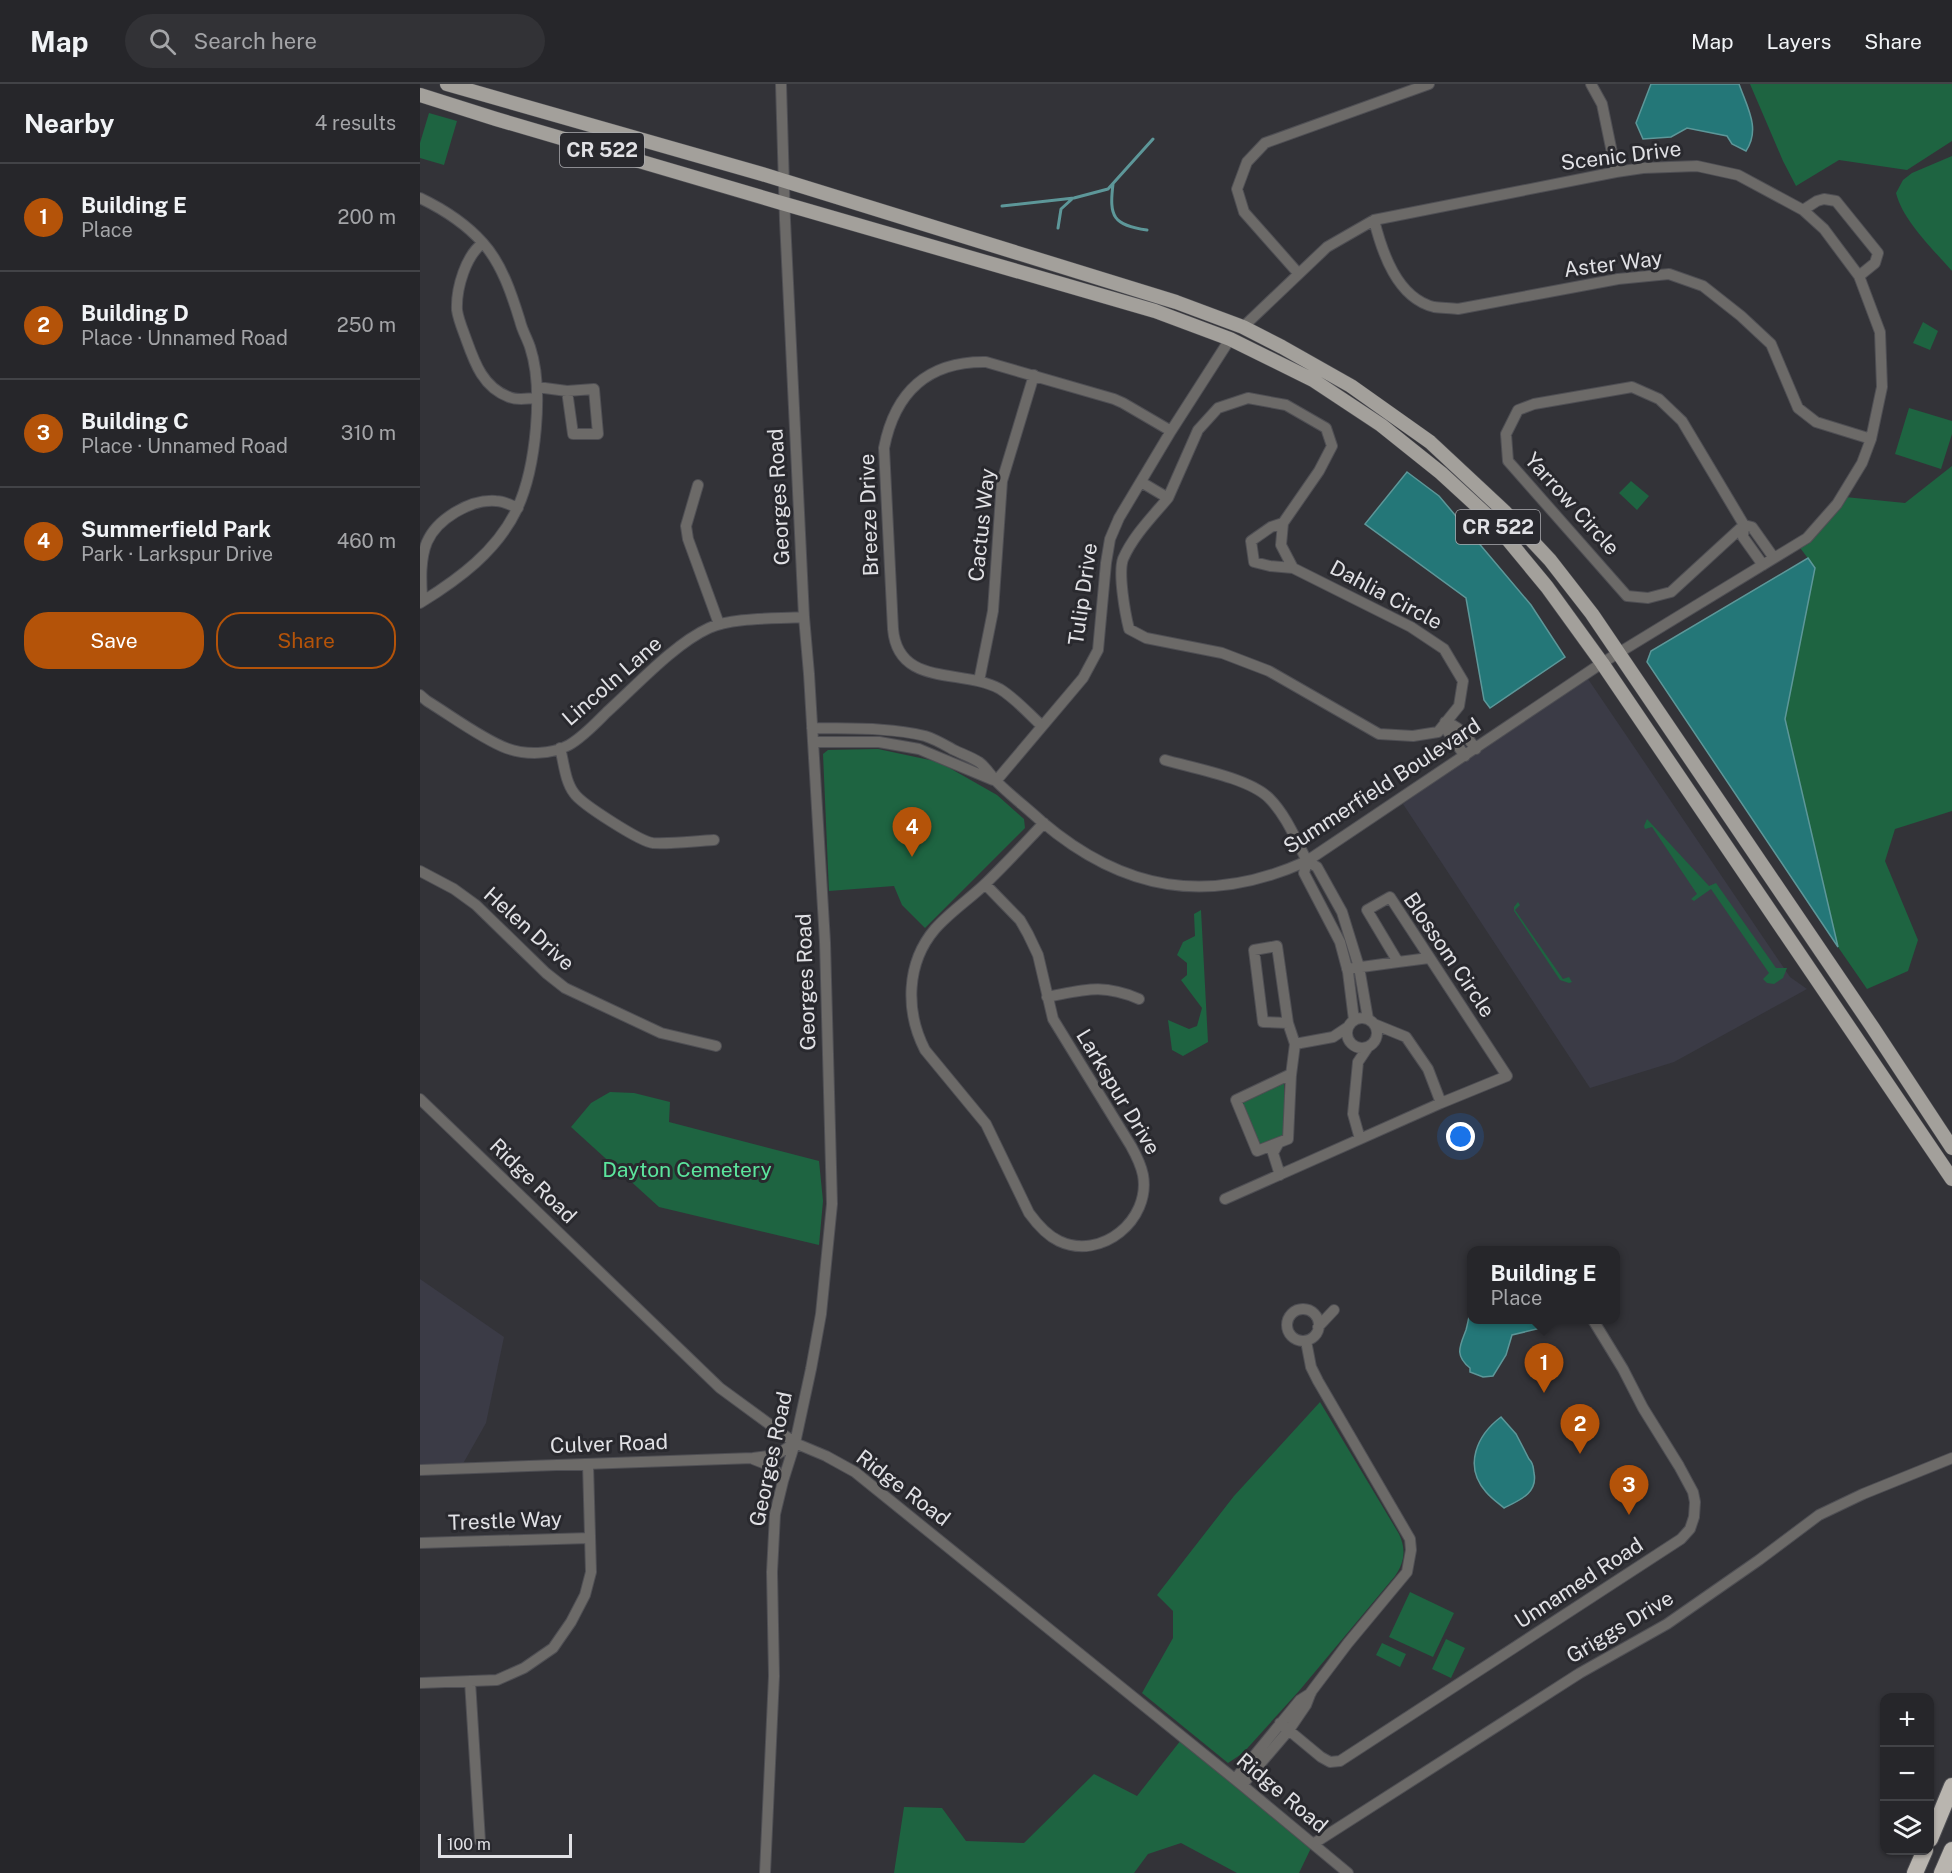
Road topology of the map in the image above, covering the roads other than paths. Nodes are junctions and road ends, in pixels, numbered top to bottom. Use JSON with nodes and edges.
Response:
{"nodes":[{"id":1,"x":447,"y":84,"type":"edge"},
{"id":2,"x":781,"y":84,"type":"edge"},
{"id":3,"x":1429,"y":84,"type":"edge"},
{"id":4,"x":1591,"y":84,"type":"edge"},
{"id":5,"x":420,"y":95,"type":"edge"},
{"id":6,"x":1616,"y":172,"type":"junction"},
{"id":7,"x":784,"y":181,"type":"junction"},
{"id":8,"x":420,"y":198,"type":"edge"},
{"id":9,"x":785,"y":204,"type":"junction"},
{"id":10,"x":1803,"y":210,"type":"junction"},
{"id":11,"x":1374,"y":220,"type":"junction"},
{"id":12,"x":483,"y":243,"type":"junction"},
{"id":13,"x":1299,"y":273,"type":"junction"},
{"id":14,"x":1859,"y":276,"type":"junction"},
{"id":15,"x":1242,"y":327,"type":"junction"},
{"id":16,"x":1230,"y":339,"type":"junction"},
{"id":17,"x":1034,"y":375,"type":"junction"},
{"id":18,"x":567,"y":391,"type":"junction"},
{"id":19,"x":537,"y":393,"type":"junction"},
{"id":20,"x":1171,"y":431,"type":"junction"},
{"id":21,"x":1871,"y":439,"type":"junction"},
{"id":22,"x":1141,"y":482,"type":"junction"},
{"id":23,"x":698,"y":485,"type":"dead end"},
{"id":24,"x":1168,"y":498,"type":"junction"},
{"id":25,"x":518,"y":508,"type":"junction"},
{"id":26,"x":1283,"y":523,"type":"junction"},
{"id":27,"x":1744,"y":525,"type":"junction"},
{"id":28,"x":1774,"y":558,"type":"junction"},
{"id":29,"x":1763,"y":564,"type":"junction"},
{"id":30,"x":1293,"y":568,"type":"junction"},
{"id":31,"x":420,"y":602,"type":"edge"},
{"id":32,"x":804,"y":617,"type":"junction"},
{"id":33,"x":719,"y":624,"type":"junction"},
{"id":34,"x":1619,"y":653,"type":"junction"},
{"id":35,"x":1602,"y":663,"type":"junction"},
{"id":36,"x":979,"y":681,"type":"junction"},
{"id":37,"x":420,"y":695,"type":"edge"},
{"id":38,"x":1445,"y":722,"type":"junction"},
{"id":39,"x":1042,"y":726,"type":"junction"},
{"id":40,"x":812,"y":729,"type":"junction"},
{"id":41,"x":813,"y":742,"type":"junction"},
{"id":42,"x":561,"y":748,"type":"junction"},
{"id":43,"x":1476,"y":749,"type":"junction"},
{"id":44,"x":1465,"y":756,"type":"junction"},
{"id":45,"x":1165,"y":760,"type":"dead end"},
{"id":46,"x":996,"y":781,"type":"junction"},
{"id":47,"x":1044,"y":823,"type":"junction"},
{"id":48,"x":714,"y":840,"type":"dead end"},
{"id":49,"x":1306,"y":861,"type":"junction"},
{"id":50,"x":420,"y":871,"type":"edge"},
{"id":51,"x":985,"y":884,"type":"junction"},
{"id":52,"x":1429,"y":958,"type":"junction"},
{"id":53,"x":1398,"y":962,"type":"junction"},
{"id":54,"x":1359,"y":967,"type":"junction"},
{"id":55,"x":1347,"y":969,"type":"junction"},
{"id":56,"x":1047,"y":997,"type":"junction"},
{"id":57,"x":1139,"y":999,"type":"dead end"},
{"id":58,"x":1371,"y":1021,"type":"junction"},
{"id":59,"x":1288,"y":1023,"type":"junction"},
{"id":60,"x":1351,"y":1024,"type":"junction"},
{"id":61,"x":1392,"y":1031,"type":"junction"},
{"id":62,"x":1333,"y":1037,"type":"junction"},
{"id":63,"x":1377,"y":1038,"type":"junction"},
{"id":64,"x":1295,"y":1044,"type":"junction"},
{"id":65,"x":1351,"y":1044,"type":"junction"},
{"id":66,"x":716,"y":1046,"type":"dead end"},
{"id":67,"x":1368,"y":1047,"type":"junction"},
{"id":68,"x":1358,"y":1062,"type":"junction"},
{"id":69,"x":1291,"y":1075,"type":"junction"},
{"id":70,"x":420,"y":1099,"type":"edge"},
{"id":71,"x":1442,"y":1104,"type":"junction"},
{"id":72,"x":1360,"y":1139,"type":"junction"},
{"id":73,"x":1278,"y":1144,"type":"junction"},
{"id":74,"x":1952,"y":1148,"type":"edge"},
{"id":75,"x":1280,"y":1175,"type":"junction"},
{"id":76,"x":1952,"y":1179,"type":"edge"},
{"id":77,"x":1225,"y":1199,"type":"dead end"},
{"id":78,"x":1334,"y":1310,"type":"dead end"},
{"id":79,"x":1595,"y":1324,"type":"edge"},
{"id":80,"x":1318,"y":1327,"type":"junction"},
{"id":81,"x":1306,"y":1341,"type":"junction"},
{"id":82,"x":795,"y":1443,"type":"junction"},
{"id":83,"x":753,"y":1458,"type":"junction"},
{"id":84,"x":1952,"y":1458,"type":"edge"},
{"id":85,"x":588,"y":1464,"type":"junction"},
{"id":86,"x":420,"y":1470,"type":"edge"},
{"id":87,"x":783,"y":1482,"type":"junction"},
{"id":88,"x":590,"y":1538,"type":"junction"},
{"id":89,"x":420,"y":1543,"type":"edge"},
{"id":90,"x":470,"y":1681,"type":"junction"},
{"id":91,"x":420,"y":1683,"type":"edge"},
{"id":92,"x":1284,"y":1726,"type":"junction"},
{"id":93,"x":1239,"y":1782,"type":"junction"},
{"id":94,"x":1952,"y":1786,"type":"edge"},
{"id":95,"x":1934,"y":1827,"type":"edge"},
{"id":96,"x":480,"y":1841,"type":"dead end"},
{"id":97,"x":1313,"y":1844,"type":"junction"},
{"id":98,"x":1952,"y":1850,"type":"edge"},
{"id":99,"x":1923,"y":1855,"type":"edge"},
{"id":100,"x":765,"y":1873,"type":"edge"},
{"id":101,"x":1348,"y":1873,"type":"edge"},
{"id":102,"x":1915,"y":1873,"type":"edge"},
{"id":103,"x":1942,"y":1873,"type":"edge"}],
"edges":[{"from":1,"to":7,"type":"main road","number":"CR 522"},
{"from":2,"to":7,"type":"street","name":"Georges Road"},
{"from":3,"to":13,"type":"street"},
{"from":4,"to":6,"type":"street"},
{"from":5,"to":9,"type":"main road","number":"CR 522"},
{"from":6,"to":10,"type":"street","name":"Scenic Drive"},
{"from":6,"to":11,"type":"street","name":"Scenic Drive"},
{"from":7,"to":9,"type":"street","name":"Georges Road"},
{"from":7,"to":15,"type":"main road","number":"CR 522"},
{"from":8,"to":12,"type":"street"},
{"from":9,"to":16,"type":"main road","number":"CR 522"},
{"from":9,"to":32,"type":"street","name":"Georges Road"},
{"from":10,"to":14,"type":"street","name":"Scenic Drive"},
{"from":10,"to":14,"type":"street"},
{"from":11,"to":13,"type":"street","name":"Scenic Drive"},
{"from":11,"to":21,"type":"street","name":"Aster Way"},
{"from":12,"to":19,"type":"street"},
{"from":12,"to":19,"type":"street"},
{"from":13,"to":15,"type":"street","name":"Scenic Drive"},
{"from":14,"to":21,"type":"street","name":"Scenic Drive"},
{"from":15,"to":34,"type":"main road","number":"CR 522"},
{"from":16,"to":20,"type":"street","name":"Tulip Drive"},
{"from":16,"to":35,"type":"main road","number":"CR 522"},
{"from":17,"to":20,"type":"street","name":"Breeze Drive"},
{"from":17,"to":36,"type":"street","name":"Cactus Way"},
{"from":17,"to":36,"type":"street","name":"Breeze Drive"},
{"from":18,"to":18,"type":"street"},
{"from":18,"to":19,"type":"street"},
{"from":19,"to":25,"type":"street"},
{"from":20,"to":22,"type":"street","name":"Tulip Drive"},
{"from":21,"to":28,"type":"street","name":"Scenic Drive"},
{"from":22,"to":24,"type":"street"},
{"from":22,"to":39,"type":"street","name":"Tulip Drive"},
{"from":23,"to":33,"type":"street"},
{"from":24,"to":26,"type":"street"},
{"from":24,"to":38,"type":"street"},
{"from":25,"to":31,"type":"street"},
{"from":25,"to":31,"type":"street"},
{"from":26,"to":30,"type":"street"},
{"from":26,"to":30,"type":"street","name":"Dahlia Circle"},
{"from":27,"to":27,"type":"street","name":"Yarrow Circle"},
{"from":27,"to":28,"type":"street","name":"Yarrow Circle"},
{"from":27,"to":29,"type":"street","name":"Yarrow Circle"},
{"from":28,"to":29,"type":"street","name":"Scenic Drive"},
{"from":29,"to":34,"type":"street","name":"Scenic Drive"},
{"from":30,"to":38,"type":"street","name":"Dahlia Circle"},
{"from":32,"to":33,"type":"street","name":"Lincoln Lane"},
{"from":32,"to":40,"type":"street","name":"Georges Road"},
{"from":33,"to":42,"type":"street","name":"Lincoln Lane"},
{"from":34,"to":35,"type":"street","name":"Summerfield Boulevard"},
{"from":34,"to":74,"type":"main road","number":"CR 522"},
{"from":35,"to":43,"type":"street","name":"Summerfield Boulevard"},
{"from":35,"to":76,"type":"main road","number":"CR 522"},
{"from":36,"to":39,"type":"street","name":"Breeze Drive"},
{"from":37,"to":42,"type":"street","name":"Lincoln Lane"},
{"from":38,"to":43,"type":"street"},
{"from":38,"to":44,"type":"street"},
{"from":39,"to":46,"type":"street","name":"Tulip Drive"},
{"from":40,"to":41,"type":"street","name":"Georges Road"},
{"from":40,"to":46,"type":"street","name":"Summerfield Boulevard"},
{"from":41,"to":46,"type":"street","name":"Summerfield Boulevard"},
{"from":41,"to":82,"type":"street","name":"Georges Road"},
{"from":42,"to":48,"type":"street"},
{"from":43,"to":44,"type":"street","name":"Summerfield Boulevard"},
{"from":44,"to":49,"type":"street","name":"Summerfield Boulevard"},
{"from":45,"to":49,"type":"street"},
{"from":46,"to":47,"type":"street","name":"Summerfield Boulevard"},
{"from":47,"to":49,"type":"street","name":"Summerfield Boulevard"},
{"from":47,"to":51,"type":"street","name":"Larkspur Drive"},
{"from":49,"to":54,"type":"street"},
{"from":49,"to":55,"type":"street"},
{"from":50,"to":66,"type":"street","name":"Helen Drive"},
{"from":51,"to":56,"type":"street","name":"Larkspur Drive"},
{"from":51,"to":56,"type":"street","name":"Larkspur Drive"},
{"from":52,"to":53,"type":"street"},
{"from":52,"to":53,"type":"street","name":"Blossom Circle"},
{"from":52,"to":71,"type":"street","name":"Blossom Circle"},
{"from":53,"to":54,"type":"street"},
{"from":54,"to":55,"type":"street"},
{"from":54,"to":58,"type":"street"},
{"from":55,"to":60,"type":"street"},
{"from":56,"to":57,"type":"street"},
{"from":58,"to":60,"type":"street"},
{"from":58,"to":61,"type":"street"},
{"from":58,"to":63,"type":"street"},
{"from":59,"to":59,"type":"street"},
{"from":59,"to":64,"type":"street"},
{"from":60,"to":62,"type":"street"},
{"from":60,"to":65,"type":"street"},
{"from":61,"to":63,"type":"street"},
{"from":61,"to":71,"type":"street"},
{"from":62,"to":64,"type":"street"},
{"from":62,"to":65,"type":"street"},
{"from":63,"to":67,"type":"street"},
{"from":64,"to":69,"type":"street"},
{"from":65,"to":67,"type":"street"},
{"from":65,"to":68,"type":"street"},
{"from":67,"to":68,"type":"street"},
{"from":68,"to":72,"type":"street"},
{"from":69,"to":73,"type":"street"},
{"from":69,"to":73,"type":"street"},
{"from":70,"to":82,"type":"street","name":"Ridge Road"},
{"from":71,"to":72,"type":"street","name":"Blossom Circle"},
{"from":72,"to":75,"type":"street","name":"Blossom Circle"},
{"from":73,"to":75,"type":"street"},
{"from":75,"to":77,"type":"street","name":"Blossom Circle"},
{"from":78,"to":80,"type":"street"},
{"from":79,"to":92,"type":"street","name":"Unnamed Road"},
{"from":80,"to":81,"type":"street"},
{"from":80,"to":81,"type":"street"},
{"from":81,"to":92,"type":"street"},
{"from":82,"to":83,"type":"street","name":"Culver Road"},
{"from":82,"to":87,"type":"street","name":"Georges Road"},
{"from":82,"to":93,"type":"street","name":"Ridge Road"},
{"from":83,"to":85,"type":"street","name":"Culver Road"},
{"from":83,"to":87,"type":"street"},
{"from":84,"to":97,"type":"street","name":"Griggs Drive"},
{"from":85,"to":86,"type":"street","name":"Culver Road"},
{"from":85,"to":88,"type":"street"},
{"from":87,"to":100,"type":"street","name":"Georges Road"},
{"from":88,"to":89,"type":"street","name":"Trestle Way"},
{"from":88,"to":90,"type":"street"},
{"from":90,"to":91,"type":"street"},
{"from":90,"to":96,"type":"street"},
{"from":92,"to":93,"type":"street"},
{"from":93,"to":97,"type":"street","name":"Ridge Road"},
{"from":94,"to":95,"type":"highway"},
{"from":97,"to":101,"type":"street","name":"Ridge Road"},
{"from":98,"to":103,"type":"highway"},
{"from":99,"to":102,"type":"highway"}]}
